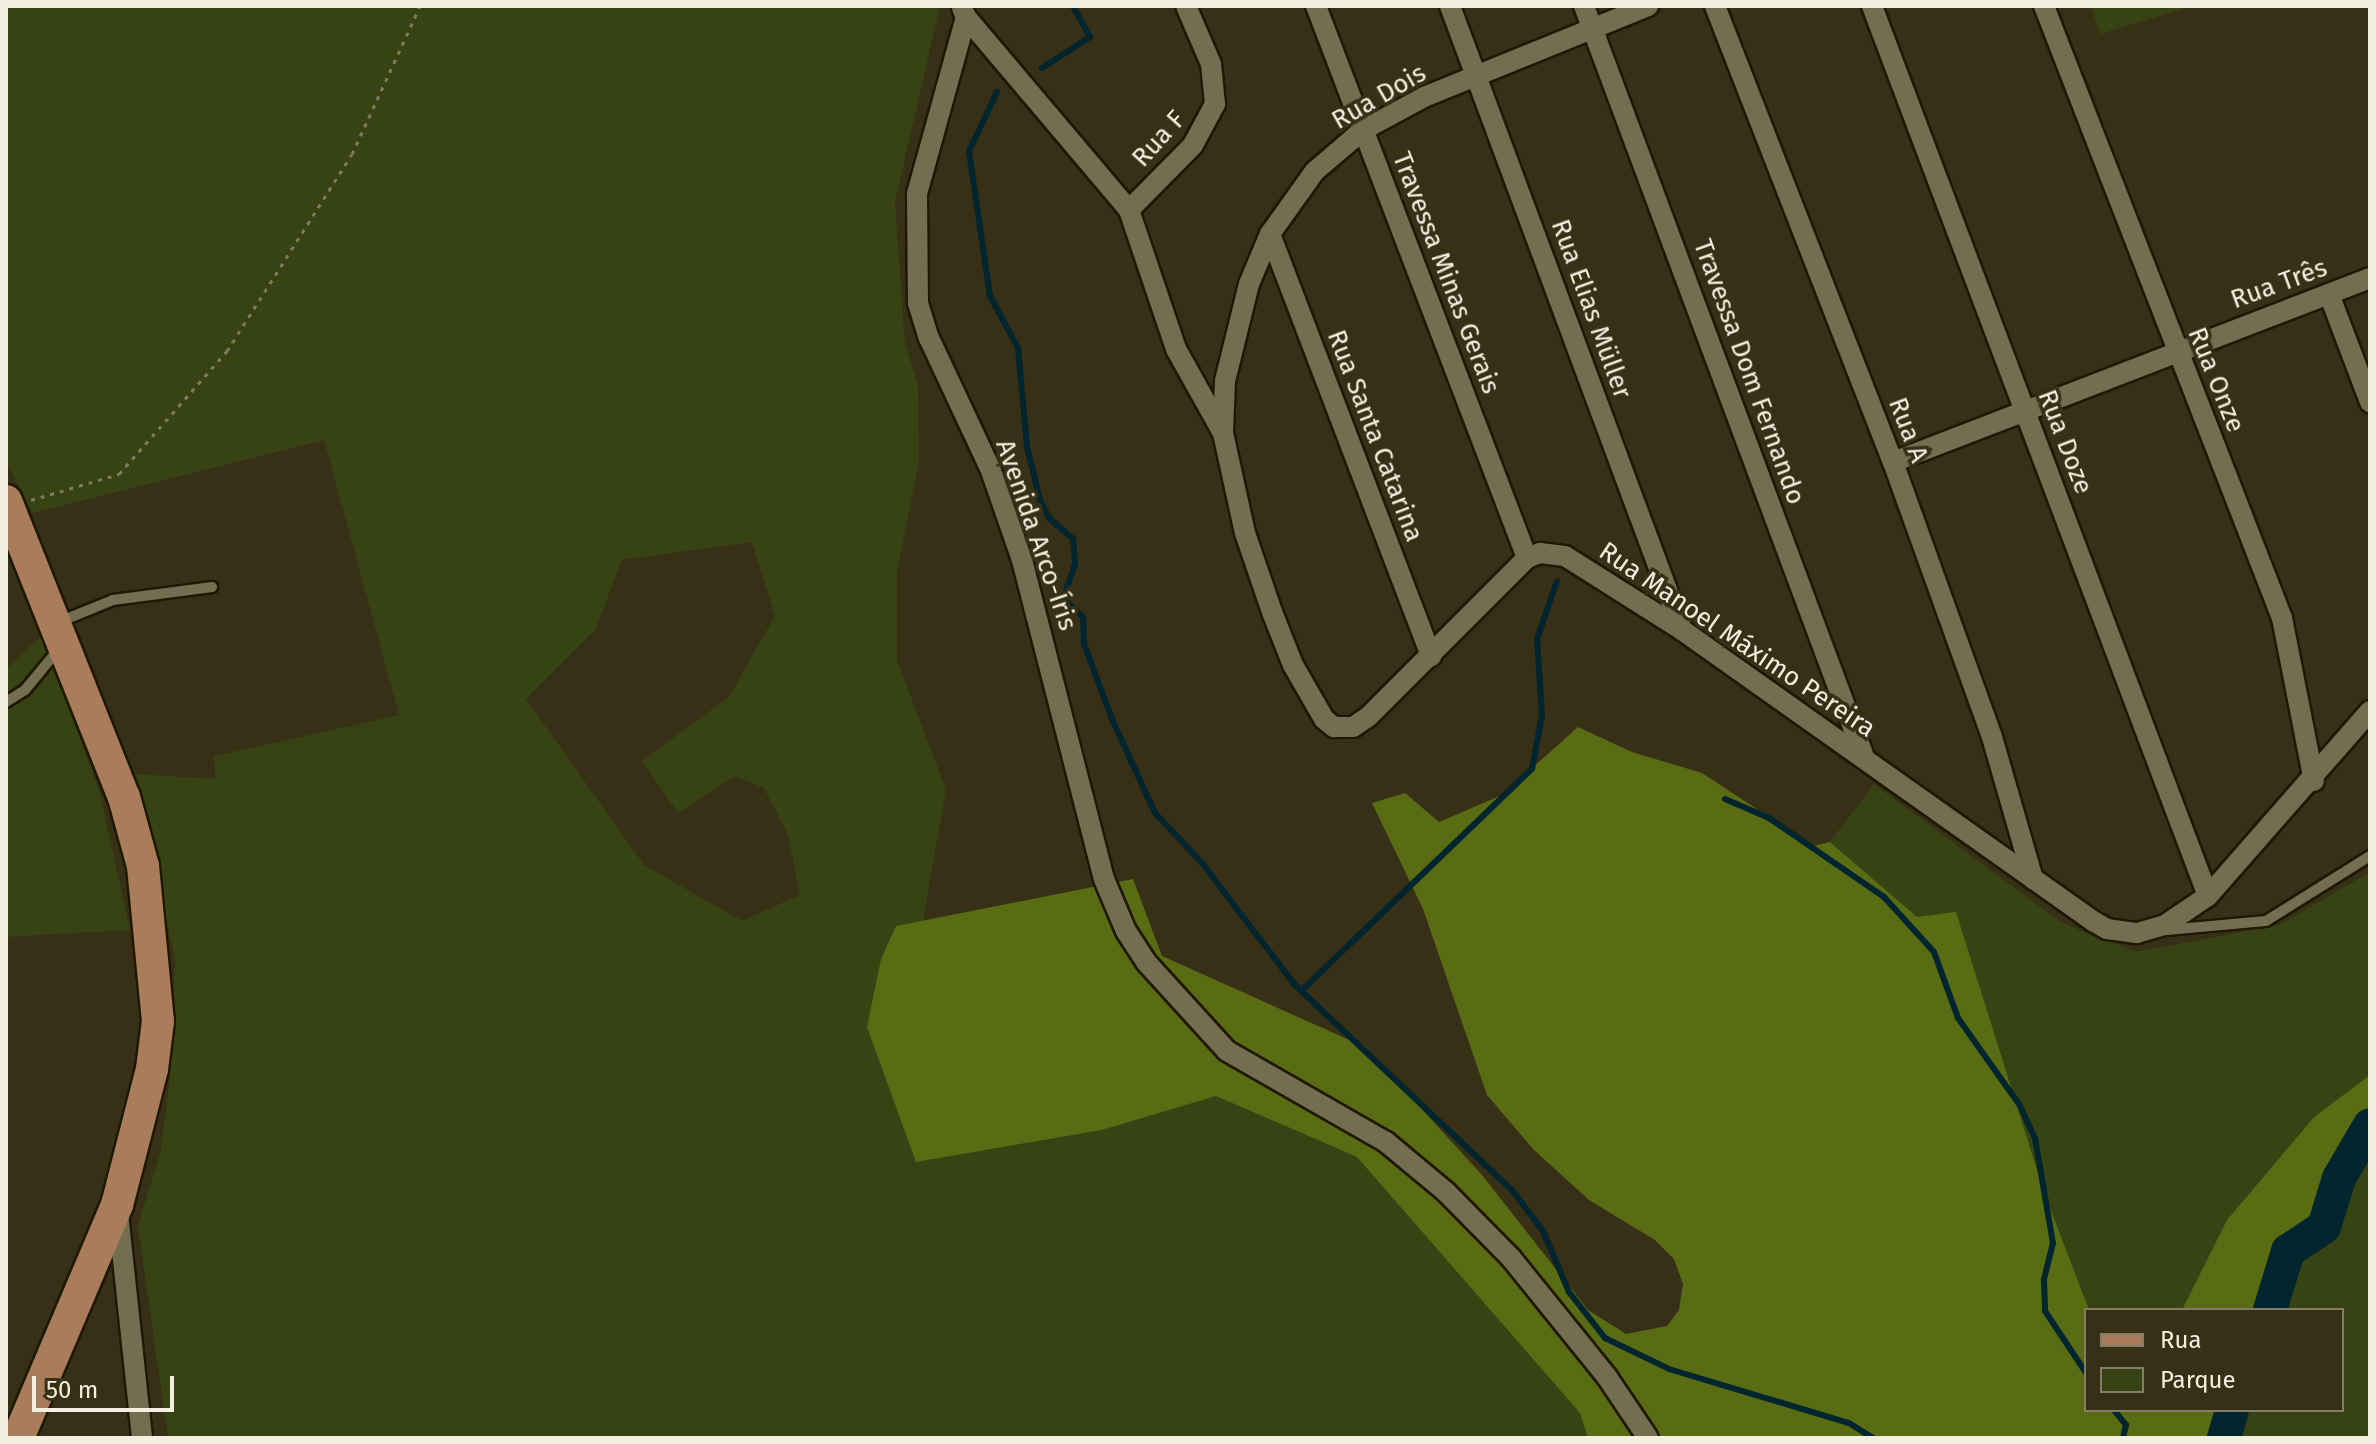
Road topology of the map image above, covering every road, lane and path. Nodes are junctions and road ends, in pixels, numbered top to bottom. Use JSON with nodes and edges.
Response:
{"nodes":[{"id":1,"x":84,"y":6,"type":"edge"},
{"id":2,"x":126,"y":6,"type":"edge"},
{"id":3,"x":420,"y":6,"type":"edge"},
{"id":4,"x":1186,"y":6,"type":"edge"},
{"id":5,"x":1316,"y":6,"type":"edge"},
{"id":6,"x":1450,"y":6,"type":"edge"},
{"id":7,"x":1584,"y":6,"type":"edge"},
{"id":8,"x":1648,"y":6,"type":"edge"},
{"id":9,"x":1715,"y":6,"type":"edge"},
{"id":10,"x":1872,"y":6,"type":"edge"},
{"id":11,"x":2044,"y":6,"type":"edge"},
{"id":12,"x":964,"y":12,"type":"edge"},
{"id":13,"x":1592,"y":27,"type":"junction"},
{"id":14,"x":1476,"y":75,"type":"junction"},
{"id":15,"x":1363,"y":130,"type":"junction"},
{"id":16,"x":1129,"y":210,"type":"junction"},
{"id":17,"x":1270,"y":234,"type":"junction"},
{"id":18,"x":2370,"y":278,"type":"edge"},
{"id":19,"x":2329,"y":294,"type":"junction"},
{"id":20,"x":2175,"y":350,"type":"junction"},
{"id":21,"x":2370,"y":402,"type":"edge"},
{"id":22,"x":2026,"y":411,"type":"junction"},
{"id":23,"x":1223,"y":433,"type":"junction"},
{"id":24,"x":1893,"y":462,"type":"junction"},
{"id":25,"x":7,"y":504,"type":"edge"},
{"id":26,"x":1527,"y":558,"type":"junction"},
{"id":27,"x":212,"y":587,"type":"dead end"},
{"id":28,"x":1682,"y":630,"type":"junction"},
{"id":29,"x":61,"y":633,"type":"junction"},
{"id":30,"x":1431,"y":656,"type":"junction"},
{"id":31,"x":6,"y":702,"type":"edge"},
{"id":32,"x":2370,"y":711,"type":"edge"},
{"id":33,"x":1864,"y":757,"type":"junction"},
{"id":34,"x":2314,"y":781,"type":"junction"},
{"id":35,"x":2370,"y":856,"type":"edge"},
{"id":36,"x":2033,"y":879,"type":"junction"},
{"id":37,"x":2208,"y":896,"type":"junction"},
{"id":38,"x":2137,"y":933,"type":"junction"},
{"id":39,"x":117,"y":1205,"type":"junction"},
{"id":40,"x":18,"y":1438,"type":"edge"},
{"id":41,"x":142,"y":1438,"type":"edge"},
{"id":42,"x":1648,"y":1438,"type":"edge"}],
"edges":[{"from":1,"to":2,"type":"path"},
{"from":3,"to":25,"type":"path"},
{"from":4,"to":16,"type":"street","name":"Rua F"},
{"from":5,"to":15,"type":"street","name":"Travessa Minas Gerais"},
{"from":6,"to":14,"type":"street","name":"Rua Elias Müller"},
{"from":7,"to":13,"type":"street","name":"Travessa Dom Fernando"},
{"from":8,"to":13,"type":"street","name":"Rua Dois"},
{"from":9,"to":24,"type":"street","name":"Rua A"},
{"from":10,"to":22,"type":"street","name":"Rua Doze"},
{"from":11,"to":20,"type":"street","name":"Rua Onze"},
{"from":12,"to":16,"type":"street"},
{"from":12,"to":42,"type":"street","name":"Avenida Arco-Íris"},
{"from":13,"to":14,"type":"street","name":"Rua Dois"},
{"from":13,"to":33,"type":"street","name":"Travessa Dom Fernando"},
{"from":14,"to":15,"type":"street","name":"Rua Dois"},
{"from":14,"to":28,"type":"street","name":"Rua Elias Müller"},
{"from":15,"to":17,"type":"street","name":"Rua Dois"},
{"from":15,"to":26,"type":"street","name":"Travessa Minas Gerais"},
{"from":16,"to":23,"type":"street"},
{"from":17,"to":23,"type":"street","name":"Rua Dois"},
{"from":17,"to":30,"type":"street","name":"Rua Santa Catarina"},
{"from":18,"to":19,"type":"street","name":"Rua Três"},
{"from":19,"to":20,"type":"street","name":"Rua Três"},
{"from":19,"to":21,"type":"street"},
{"from":20,"to":22,"type":"street","name":"Rua Três"},
{"from":20,"to":34,"type":"street","name":"Rua Onze"},
{"from":22,"to":24,"type":"street","name":"Rua Três"},
{"from":22,"to":37,"type":"street","name":"Rua Doze"},
{"from":23,"to":30,"type":"street"},
{"from":24,"to":36,"type":"street","name":"Rua A"},
{"from":25,"to":29,"type":"main road"},
{"from":26,"to":28,"type":"street","name":"Rua Manoel Máximo Pereira"},
{"from":26,"to":30,"type":"street"},
{"from":27,"to":29,"type":"lane"},
{"from":28,"to":33,"type":"street","name":"Rua Manoel Máximo Pereira"},
{"from":29,"to":31,"type":"lane"},
{"from":29,"to":39,"type":"main road"},
{"from":32,"to":34,"type":"street"},
{"from":33,"to":36,"type":"street","name":"Rua Manoel Máximo Pereira"},
{"from":34,"to":37,"type":"street"},
{"from":35,"to":38,"type":"lane"},
{"from":36,"to":38,"type":"street","name":"Rua Manoel Máximo Pereira"},
{"from":37,"to":38,"type":"street"},
{"from":39,"to":40,"type":"main road"},
{"from":39,"to":41,"type":"street"}]}
